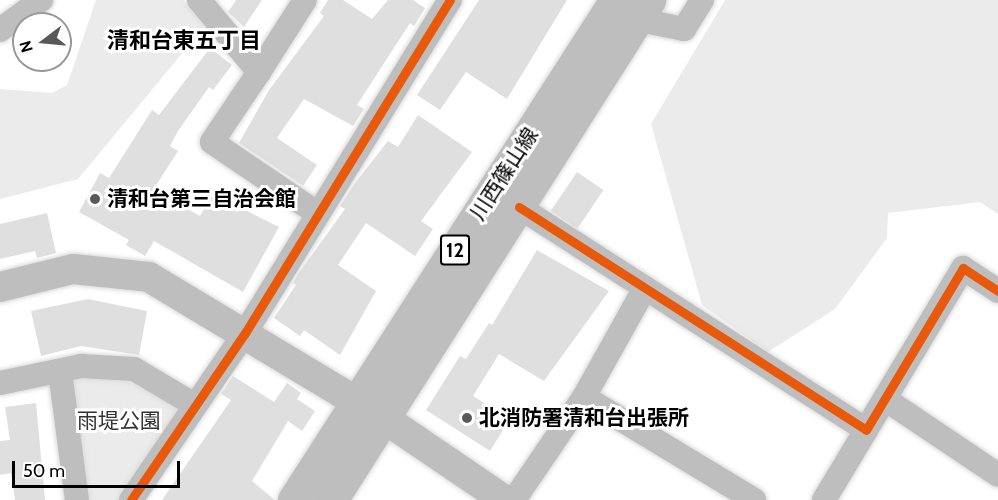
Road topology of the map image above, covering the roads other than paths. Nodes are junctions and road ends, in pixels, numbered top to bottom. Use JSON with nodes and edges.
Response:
{"nodes":[{"id":1,"x":40,"y":0,"type":"edge"},
{"id":2,"x":199,"y":0,"type":"edge"},
{"id":3,"x":305,"y":0,"type":"edge"},
{"id":4,"x":450,"y":0,"type":"edge"},
{"id":5,"x":702,"y":0,"type":"edge"},
{"id":6,"x":625,"y":5,"type":"edge"},
{"id":7,"x":0,"y":30,"type":"edge"},
{"id":8,"x":259,"y":72,"type":"junction"},
{"id":9,"x":519,"y":207,"type":"junction"},
{"id":10,"x":317,"y":213,"type":"junction"},
{"id":11,"x":0,"y":287,"type":"edge"},
{"id":12,"x":645,"y":288,"type":"junction"},
{"id":13,"x":998,"y":291,"type":"edge"},
{"id":14,"x":245,"y":333,"type":"junction"},
{"id":15,"x":60,"y":371,"type":"junction"},
{"id":16,"x":0,"y":383,"type":"edge"},
{"id":17,"x":584,"y":397,"type":"junction"},
{"id":18,"x":885,"y":399,"type":"junction"},
{"id":19,"x":357,"y":402,"type":"junction"},
{"id":20,"x":194,"y":404,"type":"junction"},
{"id":21,"x":385,"y":419,"type":"junction"},
{"id":22,"x":866,"y":430,"type":"junction"},
{"id":23,"x":998,"y":475,"type":"edge"},
{"id":24,"x":77,"y":500,"type":"edge"},
{"id":25,"x":131,"y":500,"type":"edge"},
{"id":26,"x":294,"y":500,"type":"edge"},
{"id":27,"x":331,"y":500,"type":"edge"},
{"id":28,"x":504,"y":500,"type":"edge"},
{"id":29,"x":514,"y":500,"type":"edge"},
{"id":30,"x":754,"y":500,"type":"edge"},
{"id":31,"x":824,"y":500,"type":"edge"}],
"edges":[{"from":1,"to":7,"type":"street"},
{"from":2,"to":8,"type":"street"},
{"from":3,"to":8,"type":"street"},
{"from":4,"to":10,"type":"street"},
{"from":5,"to":6,"type":"street"},
{"from":6,"to":9,"type":"main road","name":"川西篠山線","number":"12"},
{"from":6,"to":19,"type":"main road","name":"川西篠山線","number":"12"},
{"from":8,"to":10,"type":"street"},
{"from":9,"to":12,"type":"street"},
{"from":9,"to":21,"type":"main road","name":"川西篠山線","number":"12"},
{"from":10,"to":14,"type":"street"},
{"from":11,"to":14,"type":"street"},
{"from":12,"to":17,"type":"street"},
{"from":12,"to":22,"type":"street"},
{"from":13,"to":18,"type":"street"},
{"from":14,"to":19,"type":"street"},
{"from":14,"to":20,"type":"street"},
{"from":15,"to":16,"type":"street"},
{"from":15,"to":20,"type":"street"},
{"from":15,"to":24,"type":"street"},
{"from":17,"to":29,"type":"street"},
{"from":17,"to":30,"type":"street"},
{"from":18,"to":22,"type":"street"},
{"from":18,"to":23,"type":"street"},
{"from":19,"to":21,"type":"street"},
{"from":19,"to":26,"type":"main road","name":"川西篠山線","number":"12"},
{"from":20,"to":25,"type":"street"},
{"from":21,"to":27,"type":"main road","name":"川西篠山線","number":"12"},
{"from":21,"to":28,"type":"street"},
{"from":22,"to":31,"type":"street"}]}
